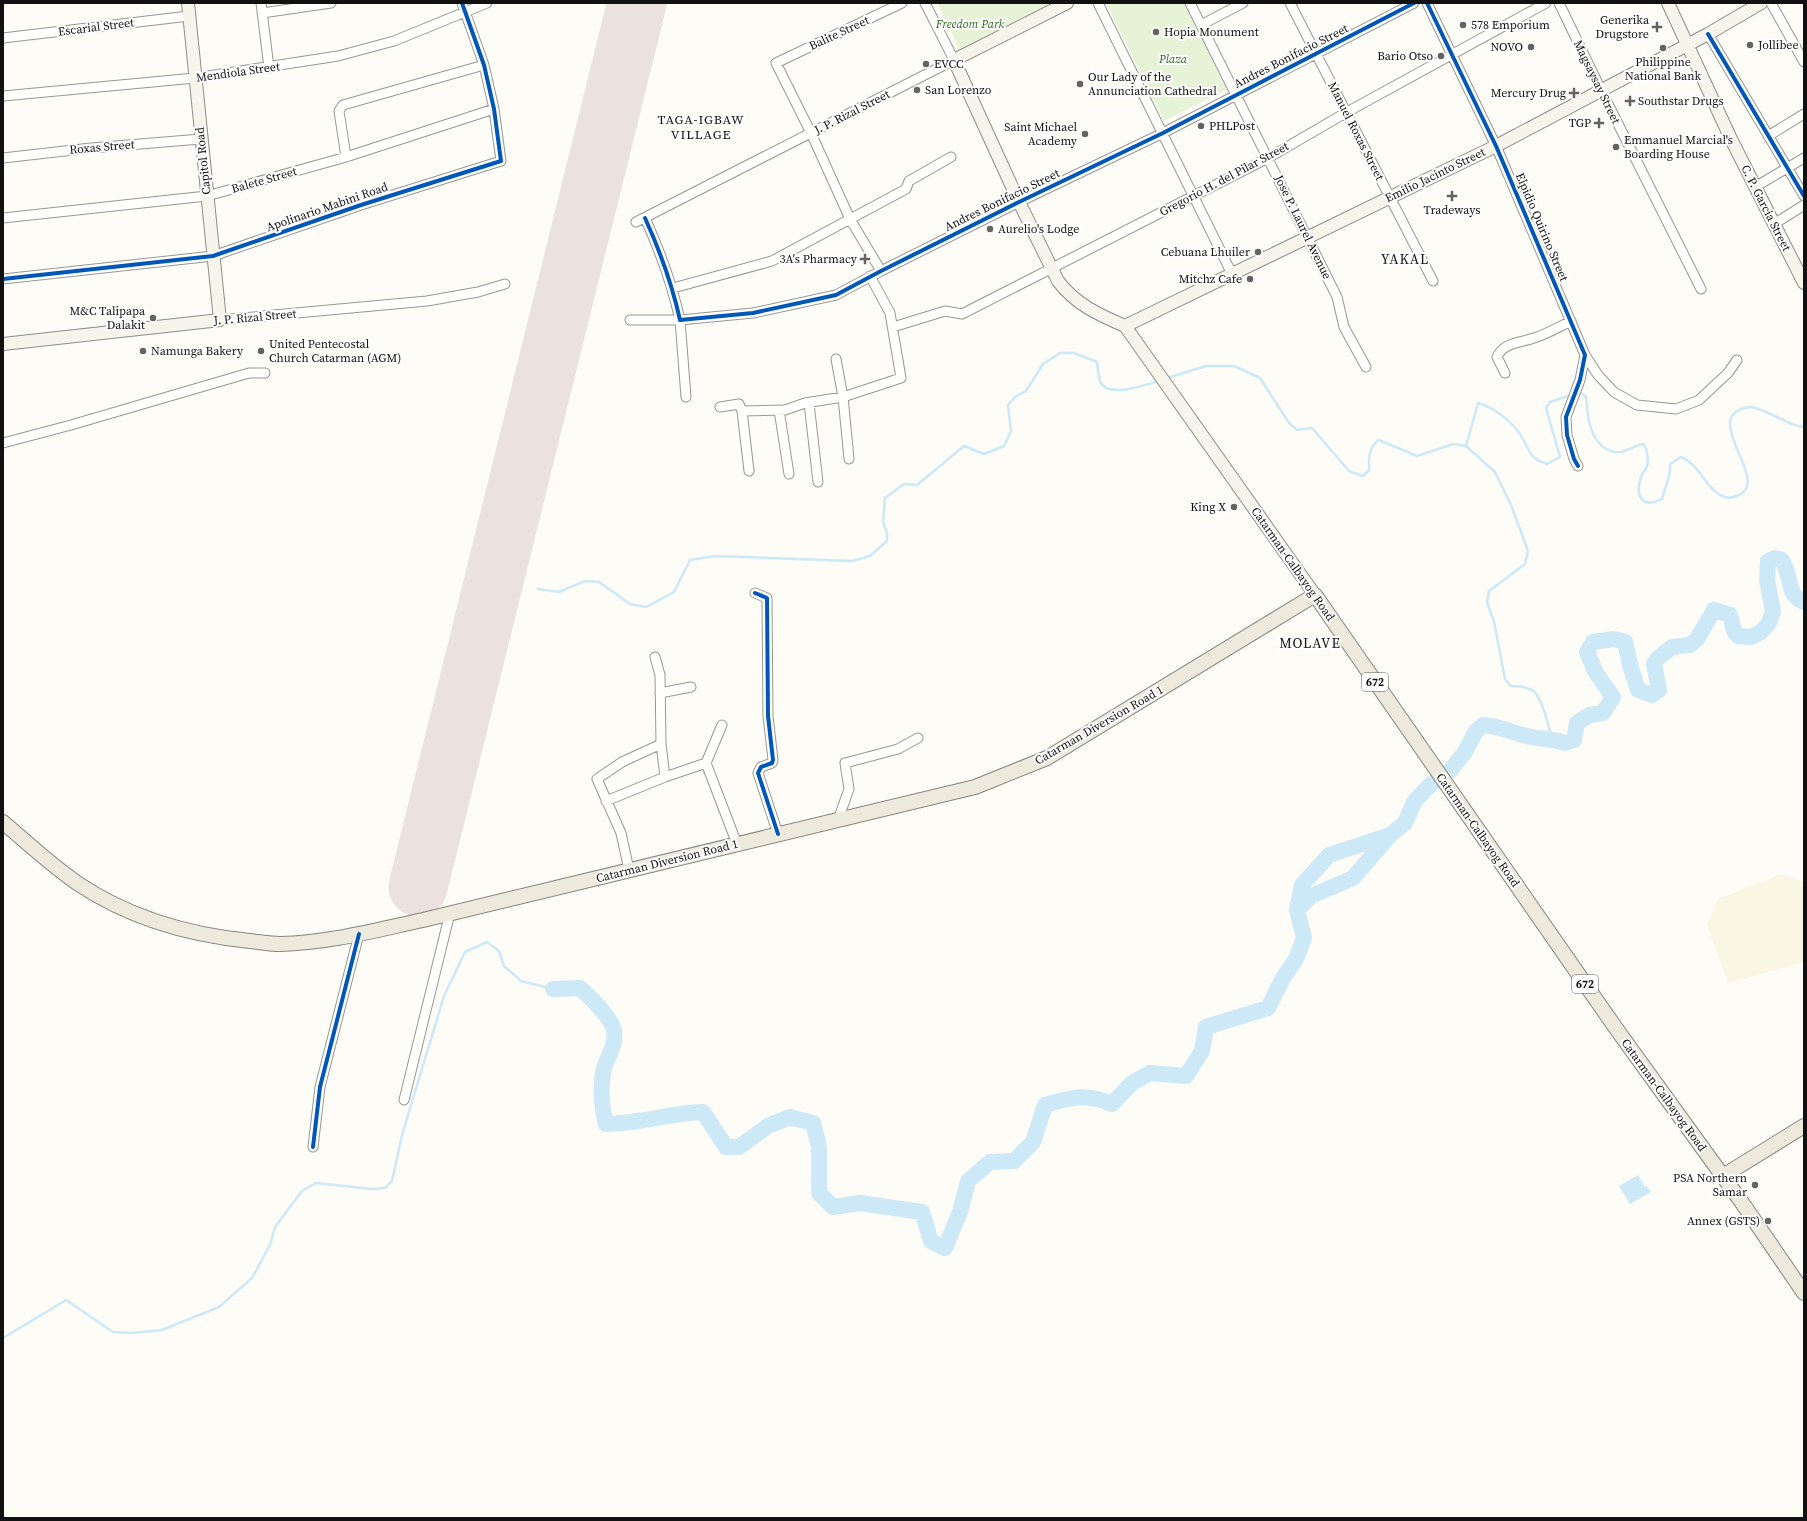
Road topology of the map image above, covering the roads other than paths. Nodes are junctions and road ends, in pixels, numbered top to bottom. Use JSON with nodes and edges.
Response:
{"nodes":[{"id":1,"x":188,"y":3,"type":"edge"},
{"id":2,"x":260,"y":3,"type":"edge"},
{"id":3,"x":331,"y":3,"type":"edge"},
{"id":4,"x":462,"y":3,"type":"edge"},
{"id":5,"x":487,"y":3,"type":"edge"},
{"id":6,"x":902,"y":3,"type":"edge"},
{"id":7,"x":925,"y":3,"type":"edge"},
{"id":8,"x":1067,"y":3,"type":"edge"},
{"id":9,"x":1098,"y":3,"type":"edge"},
{"id":10,"x":1190,"y":3,"type":"edge"},
{"id":11,"x":1243,"y":3,"type":"edge"},
{"id":12,"x":1290,"y":3,"type":"edge"},
{"id":13,"x":1414,"y":3,"type":"edge"},
{"id":14,"x":1427,"y":3,"type":"edge"},
{"id":15,"x":1546,"y":3,"type":"edge"},
{"id":16,"x":1559,"y":3,"type":"edge"},
{"id":17,"x":1668,"y":3,"type":"edge"},
{"id":18,"x":1761,"y":3,"type":"edge"},
{"id":19,"x":1770,"y":3,"type":"edge"},
{"id":20,"x":466,"y":12,"type":"junction"},
{"id":21,"x":262,"y":13,"type":"junction"},
{"id":22,"x":189,"y":16,"type":"junction"},
{"id":23,"x":1201,"y":24,"type":"junction"},
{"id":24,"x":1708,"y":34,"type":"junction"},
{"id":25,"x":3,"y":38,"type":"edge"},
{"id":26,"x":1687,"y":46,"type":"junction"},
{"id":27,"x":1317,"y":54,"type":"junction"},
{"id":28,"x":1452,"y":55,"type":"junction"},
{"id":29,"x":954,"y":60,"type":"junction"},
{"id":30,"x":1804,"y":62,"type":"edge"},
{"id":31,"x":484,"y":65,"type":"junction"},
{"id":32,"x":268,"y":68,"type":"junction"},
{"id":33,"x":195,"y":78,"type":"junction"},
{"id":34,"x":1601,"y":90,"type":"junction"},
{"id":35,"x":1237,"y":95,"type":"junction"},
{"id":36,"x":3,"y":96,"type":"edge"},
{"id":37,"x":494,"y":110,"type":"junction"},
{"id":38,"x":1347,"y":112,"type":"junction"},
{"id":39,"x":1804,"y":114,"type":"edge"},
{"id":40,"x":811,"y":133,"type":"junction"},
{"id":41,"x":1163,"y":133,"type":"junction"},
{"id":42,"x":1768,"y":136,"type":"junction"},
{"id":43,"x":201,"y":139,"type":"junction"},
{"id":44,"x":1496,"y":146,"type":"junction"},
{"id":45,"x":346,"y":157,"type":"junction"},
{"id":46,"x":951,"y":157,"type":"dead end"},
{"id":47,"x":3,"y":158,"type":"edge"},
{"id":48,"x":1268,"y":158,"type":"junction"},
{"id":49,"x":1804,"y":158,"type":"edge"},
{"id":50,"x":1787,"y":168,"type":"junction"},
{"id":51,"x":1755,"y":186,"type":"junction"},
{"id":52,"x":207,"y":196,"type":"junction"},
{"id":53,"x":1194,"y":196,"type":"junction"},
{"id":54,"x":1390,"y":196,"type":"junction"},
{"id":55,"x":1804,"y":196,"type":"edge"},
{"id":56,"x":1019,"y":202,"type":"junction"},
{"id":57,"x":1804,"y":205,"type":"edge"},
{"id":58,"x":3,"y":218,"type":"edge"},
{"id":59,"x":645,"y":218,"type":"junction"},
{"id":60,"x":850,"y":220,"type":"junction"},
{"id":61,"x":636,"y":222,"type":"dead end"},
{"id":62,"x":1774,"y":224,"type":"junction"},
{"id":63,"x":1307,"y":237,"type":"junction"},
{"id":64,"x":213,"y":256,"type":"junction"},
{"id":65,"x":1051,"y":269,"type":"junction"},
{"id":66,"x":881,"y":270,"type":"junction"},
{"id":67,"x":1232,"y":274,"type":"junction"},
{"id":68,"x":870,"y":276,"type":"junction"},
{"id":69,"x":3,"y":279,"type":"edge"},
{"id":70,"x":1433,"y":281,"type":"dead end"},
{"id":71,"x":1804,"y":283,"type":"edge"},
{"id":72,"x":505,"y":284,"type":"dead end"},
{"id":73,"x":674,"y":288,"type":"junction"},
{"id":74,"x":1701,"y":289,"type":"dead end"},
{"id":75,"x":220,"y":320,"type":"junction"},
{"id":76,"x":630,"y":320,"type":"dead end"},
{"id":77,"x":680,"y":320,"type":"junction"},
{"id":78,"x":1571,"y":321,"type":"junction"},
{"id":79,"x":1125,"y":326,"type":"junction"},
{"id":80,"x":893,"y":327,"type":"junction"},
{"id":81,"x":3,"y":344,"type":"edge"},
{"id":82,"x":1585,"y":355,"type":"junction"},
{"id":83,"x":836,"y":359,"type":"dead end"},
{"id":84,"x":1737,"y":360,"type":"dead end"},
{"id":85,"x":1366,"y":367,"type":"dead end"},
{"id":86,"x":265,"y":373,"type":"dead end"},
{"id":87,"x":1505,"y":373,"type":"dead end"},
{"id":88,"x":686,"y":397,"type":"dead end"},
{"id":89,"x":843,"y":397,"type":"junction"},
{"id":90,"x":809,"y":403,"type":"junction"},
{"id":91,"x":720,"y":407,"type":"dead end"},
{"id":92,"x":779,"y":410,"type":"junction"},
{"id":93,"x":742,"y":411,"type":"junction"},
{"id":94,"x":3,"y":443,"type":"edge"},
{"id":95,"x":849,"y":459,"type":"dead end"},
{"id":96,"x":1578,"y":466,"type":"dead end"},
{"id":97,"x":749,"y":471,"type":"dead end"},
{"id":98,"x":789,"y":474,"type":"dead end"},
{"id":99,"x":818,"y":482,"type":"dead end"},
{"id":100,"x":755,"y":593,"type":"dead end"},
{"id":101,"x":1315,"y":595,"type":"junction"},
{"id":102,"x":655,"y":657,"type":"dead end"},
{"id":103,"x":691,"y":687,"type":"dead end"},
{"id":104,"x":660,"y":693,"type":"junction"},
{"id":105,"x":722,"y":725,"type":"dead end"},
{"id":106,"x":918,"y":738,"type":"dead end"},
{"id":107,"x":660,"y":744,"type":"junction"},
{"id":108,"x":706,"y":764,"type":"junction"},
{"id":109,"x":665,"y":777,"type":"junction"},
{"id":110,"x":606,"y":801,"type":"junction"},
{"id":111,"x":838,"y":820,"type":"junction"},
{"id":112,"x":3,"y":822,"type":"edge"},
{"id":113,"x":778,"y":834,"type":"junction"},
{"id":114,"x":737,"y":844,"type":"junction"},
{"id":115,"x":629,"y":870,"type":"junction"},
{"id":116,"x":450,"y":913,"type":"junction"},
{"id":117,"x":359,"y":934,"type":"junction"},
{"id":118,"x":404,"y":1100,"type":"dead end"},
{"id":119,"x":1804,"y":1126,"type":"edge"},
{"id":120,"x":313,"y":1147,"type":"dead end"},
{"id":121,"x":1723,"y":1176,"type":"junction"},
{"id":122,"x":1804,"y":1293,"type":"edge"}],
"edges":[{"from":1,"to":22,"type":"main road","name":"Capitol Road"},
{"from":2,"to":21,"type":"street"},
{"from":3,"to":21,"type":"street"},
{"from":4,"to":20,"type":"street","name":"Apolinario Mabini Road"},
{"from":5,"to":20,"type":"street","name":"Mendiola Street"},
{"from":6,"to":40,"type":"street","name":"Balite Street"},
{"from":7,"to":29,"type":"street"},
{"from":8,"to":29,"type":"main road","name":"J. P. Rizal Street"},
{"from":9,"to":41,"type":"street"},
{"from":10,"to":23,"type":"street","name":"Jose P. Laurel Avenue"},
{"from":11,"to":23,"type":"street"},
{"from":12,"to":27,"type":"street","name":"Manuel Roxas Street"},
{"from":13,"to":27,"type":"street","name":"Andres Bonifacio Street"},
{"from":14,"to":28,"type":"street","name":"Elpidio Quirino Street"},
{"from":15,"to":28,"type":"street","name":"Gregorio H. del Pilar Street"},
{"from":16,"to":34,"type":"street","name":"Magsaysay Street"},
{"from":17,"to":26,"type":"main road","name":"C. P. Garcia Street"},
{"from":18,"to":24,"type":"main road","name":"Emilio Jacinto Street"},
{"from":19,"to":30,"type":"street"},
{"from":20,"to":31,"type":"street","name":"Apolinario Mabini Road"},
{"from":20,"to":32,"type":"street","name":"Mendiola Street"},
{"from":21,"to":32,"type":"street"},
{"from":22,"to":25,"type":"street","name":"Escarial Street"},
{"from":22,"to":33,"type":"main road","name":"Capitol Road"},
{"from":23,"to":35,"type":"street","name":"Jose P. Laurel Avenue"},
{"from":24,"to":26,"type":"main road","name":"Emilio Jacinto Street"},
{"from":24,"to":42,"type":"street"},
{"from":26,"to":34,"type":"main road","name":"Emilio Jacinto Street"},
{"from":26,"to":51,"type":"main road","name":"C. P. Garcia Street"},
{"from":27,"to":35,"type":"street","name":"Andres Bonifacio Street"},
{"from":27,"to":38,"type":"street","name":"Manuel Roxas Street"},
{"from":28,"to":38,"type":"street","name":"Gregorio H. del Pilar Street"},
{"from":28,"to":44,"type":"street","name":"Elpidio Quirino Street"},
{"from":29,"to":40,"type":"street","name":"J. P. Rizal Street"},
{"from":29,"to":56,"type":"main road"},
{"from":31,"to":37,"type":"street","name":"Apolinario Mabini Road"},
{"from":31,"to":45,"type":"street"},
{"from":32,"to":33,"type":"street","name":"Mendiola Street"},
{"from":33,"to":36,"type":"street","name":"Mendiola Street"},
{"from":33,"to":43,"type":"main road","name":"Capitol Road"},
{"from":34,"to":44,"type":"main road","name":"Emilio Jacinto Street"},
{"from":34,"to":74,"type":"street","name":"Magsaysay Street"},
{"from":35,"to":41,"type":"street","name":"Andres Bonifacio Street"},
{"from":35,"to":48,"type":"street","name":"Jose P. Laurel Avenue"},
{"from":37,"to":45,"type":"street","name":"Balete Street"},
{"from":37,"to":64,"type":"street","name":"Apolinario Mabini Road"},
{"from":38,"to":48,"type":"street","name":"Gregorio H. del Pilar Street"},
{"from":38,"to":54,"type":"street","name":"Manuel Roxas Street"},
{"from":39,"to":42,"type":"street"},
{"from":40,"to":59,"type":"street","name":"J. P. Rizal Street"},
{"from":40,"to":60,"type":"street"},
{"from":41,"to":53,"type":"street"},
{"from":41,"to":56,"type":"street","name":"Andres Bonifacio Street"},
{"from":42,"to":50,"type":"street"},
{"from":43,"to":47,"type":"street","name":"Roxas Street"},
{"from":43,"to":52,"type":"main road","name":"Capitol Road"},
{"from":44,"to":54,"type":"main road","name":"Emilio Jacinto Street"},
{"from":44,"to":78,"type":"street","name":"Elpidio Quirino Street"},
{"from":45,"to":52,"type":"street","name":"Balete Street"},
{"from":46,"to":60,"type":"street"},
{"from":48,"to":53,"type":"street","name":"Gregorio H. del Pilar Street"},
{"from":48,"to":63,"type":"street","name":"Jose P. Laurel Avenue"},
{"from":49,"to":50,"type":"street"},
{"from":50,"to":51,"type":"street"},
{"from":50,"to":55,"type":"street"},
{"from":51,"to":62,"type":"main road","name":"C. P. Garcia Street"},
{"from":52,"to":58,"type":"street","name":"Balete Street"},
{"from":52,"to":64,"type":"main road","name":"Capitol Road"},
{"from":53,"to":65,"type":"street","name":"Gregorio H. del Pilar Street"},
{"from":53,"to":67,"type":"street"},
{"from":54,"to":63,"type":"main road","name":"Emilio Jacinto Street"},
{"from":54,"to":70,"type":"street","name":"Manuel Roxas Street"},
{"from":56,"to":65,"type":"main road"},
{"from":56,"to":66,"type":"street","name":"Andres Bonifacio Street"},
{"from":57,"to":62,"type":"street"},
{"from":59,"to":61,"type":"street","name":"J. P. Rizal Street"},
{"from":59,"to":73,"type":"street"},
{"from":60,"to":66,"type":"street"},
{"from":60,"to":73,"type":"street"},
{"from":62,"to":71,"type":"main road","name":"C. P. Garcia Street"},
{"from":63,"to":67,"type":"main road","name":"Emilio Jacinto Street"},
{"from":63,"to":85,"type":"street","name":"Jose P. Laurel Avenue"},
{"from":64,"to":69,"type":"street","name":"Apolinario Mabini Road"},
{"from":64,"to":75,"type":"main road","name":"Capitol Road"},
{"from":65,"to":79,"type":"main road"},
{"from":65,"to":80,"type":"street","name":"Gregorio H. del Pilar Street"},
{"from":66,"to":68,"type":"street","name":"Andres Bonifacio Street"},
{"from":67,"to":79,"type":"main road","name":"Emilio Jacinto Street"},
{"from":68,"to":77,"type":"street","name":"Andres Bonifacio Street"},
{"from":68,"to":80,"type":"street"},
{"from":72,"to":75,"type":"street","name":"J. P. Rizal Street"},
{"from":73,"to":77,"type":"street"},
{"from":75,"to":81,"type":"main road","name":"J. P. Rizal Street"},
{"from":76,"to":77,"type":"street","name":"Andres Bonifacio Street"},
{"from":77,"to":88,"type":"street"},
{"from":78,"to":82,"type":"street","name":"Elpidio Quirino Street"},
{"from":78,"to":87,"type":"street"},
{"from":79,"to":101,"type":"main road","name":"Catarman-Calbayog Road","number":"672"},
{"from":80,"to":89,"type":"street"},
{"from":82,"to":84,"type":"street","name":"Elpidio Quirino Street"},
{"from":82,"to":96,"type":"street"},
{"from":83,"to":89,"type":"street"},
{"from":86,"to":94,"type":"street"},
{"from":89,"to":90,"type":"street"},
{"from":89,"to":95,"type":"street"},
{"from":90,"to":92,"type":"street"},
{"from":90,"to":99,"type":"street"},
{"from":91,"to":93,"type":"street"},
{"from":92,"to":93,"type":"street"},
{"from":92,"to":98,"type":"street"},
{"from":93,"to":97,"type":"street"},
{"from":100,"to":113,"type":"street"},
{"from":101,"to":111,"type":"main road","name":"Catarman Diversion Road 1"},
{"from":101,"to":121,"type":"main road","name":"Catarman-Calbayog Road","number":"672"},
{"from":102,"to":104,"type":"street"},
{"from":103,"to":104,"type":"street"},
{"from":104,"to":107,"type":"street"},
{"from":105,"to":108,"type":"street"},
{"from":106,"to":111,"type":"street"},
{"from":107,"to":109,"type":"street"},
{"from":107,"to":110,"type":"street"},
{"from":108,"to":109,"type":"street"},
{"from":108,"to":114,"type":"street"},
{"from":109,"to":110,"type":"street"},
{"from":110,"to":115,"type":"street"},
{"from":111,"to":113,"type":"main road","name":"Catarman Diversion Road 1"},
{"from":112,"to":117,"type":"main road","name":"Catarman Diversion Road 1"},
{"from":113,"to":114,"type":"main road","name":"Catarman Diversion Road 1"},
{"from":114,"to":115,"type":"main road","name":"Catarman Diversion Road 1"},
{"from":115,"to":116,"type":"main road","name":"Catarman Diversion Road 1"},
{"from":116,"to":117,"type":"main road","name":"Catarman Diversion Road 1"},
{"from":116,"to":118,"type":"street"},
{"from":117,"to":120,"type":"street"},
{"from":119,"to":121,"type":"main road"},
{"from":121,"to":122,"type":"main road","name":"Catarman-Calbayog Road","number":"672"}]}
